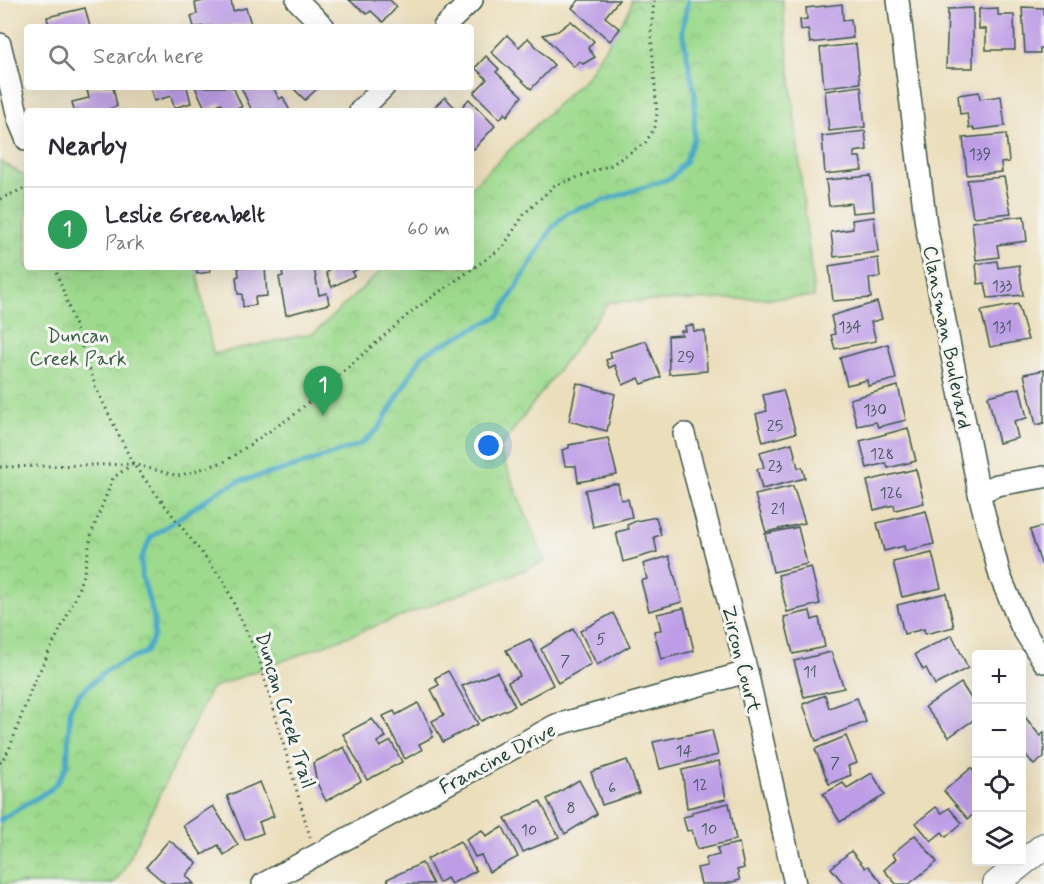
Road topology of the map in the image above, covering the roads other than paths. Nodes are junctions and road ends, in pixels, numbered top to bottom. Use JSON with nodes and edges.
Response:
{"nodes":[{"id":1,"x":297,"y":0,"type":"edge"},
{"id":2,"x":472,"y":0,"type":"edge"},
{"id":3,"x":898,"y":0,"type":"edge"},
{"id":4,"x":321,"y":24,"type":"edge"},
{"id":5,"x":447,"y":24,"type":"edge"},
{"id":6,"x":0,"y":44,"type":"edge"},
{"id":7,"x":381,"y":90,"type":"edge"},
{"id":8,"x":363,"y":108,"type":"edge"},
{"id":9,"x":24,"y":133,"type":"edge"},
{"id":10,"x":684,"y":434,"type":"dead end"},
{"id":11,"x":1044,"y":477,"type":"edge"},
{"id":12,"x":979,"y":493,"type":"junction"},
{"id":13,"x":1044,"y":662,"type":"edge"},
{"id":14,"x":747,"y":672,"type":"junction"},
{"id":15,"x":1044,"y":846,"type":"edge"},
{"id":16,"x":263,"y":884,"type":"edge"},
{"id":17,"x":795,"y":884,"type":"edge"},
{"id":18,"x":996,"y":884,"type":"edge"}],
"edges":[{"from":1,"to":4,"type":"street"},
{"from":2,"to":5,"type":"street"},
{"from":3,"to":12,"type":"street","name":"Clansman Boulevard"},
{"from":6,"to":9,"type":"street"},
{"from":7,"to":8,"type":"street"},
{"from":10,"to":14,"type":"street","name":"Zircon Court"},
{"from":11,"to":12,"type":"street"},
{"from":12,"to":13,"type":"street","name":"Clansman Boulevard"},
{"from":14,"to":16,"type":"street","name":"Francine Drive"},
{"from":14,"to":17,"type":"street","name":"Zircon Court"},
{"from":15,"to":18,"type":"street"}]}
